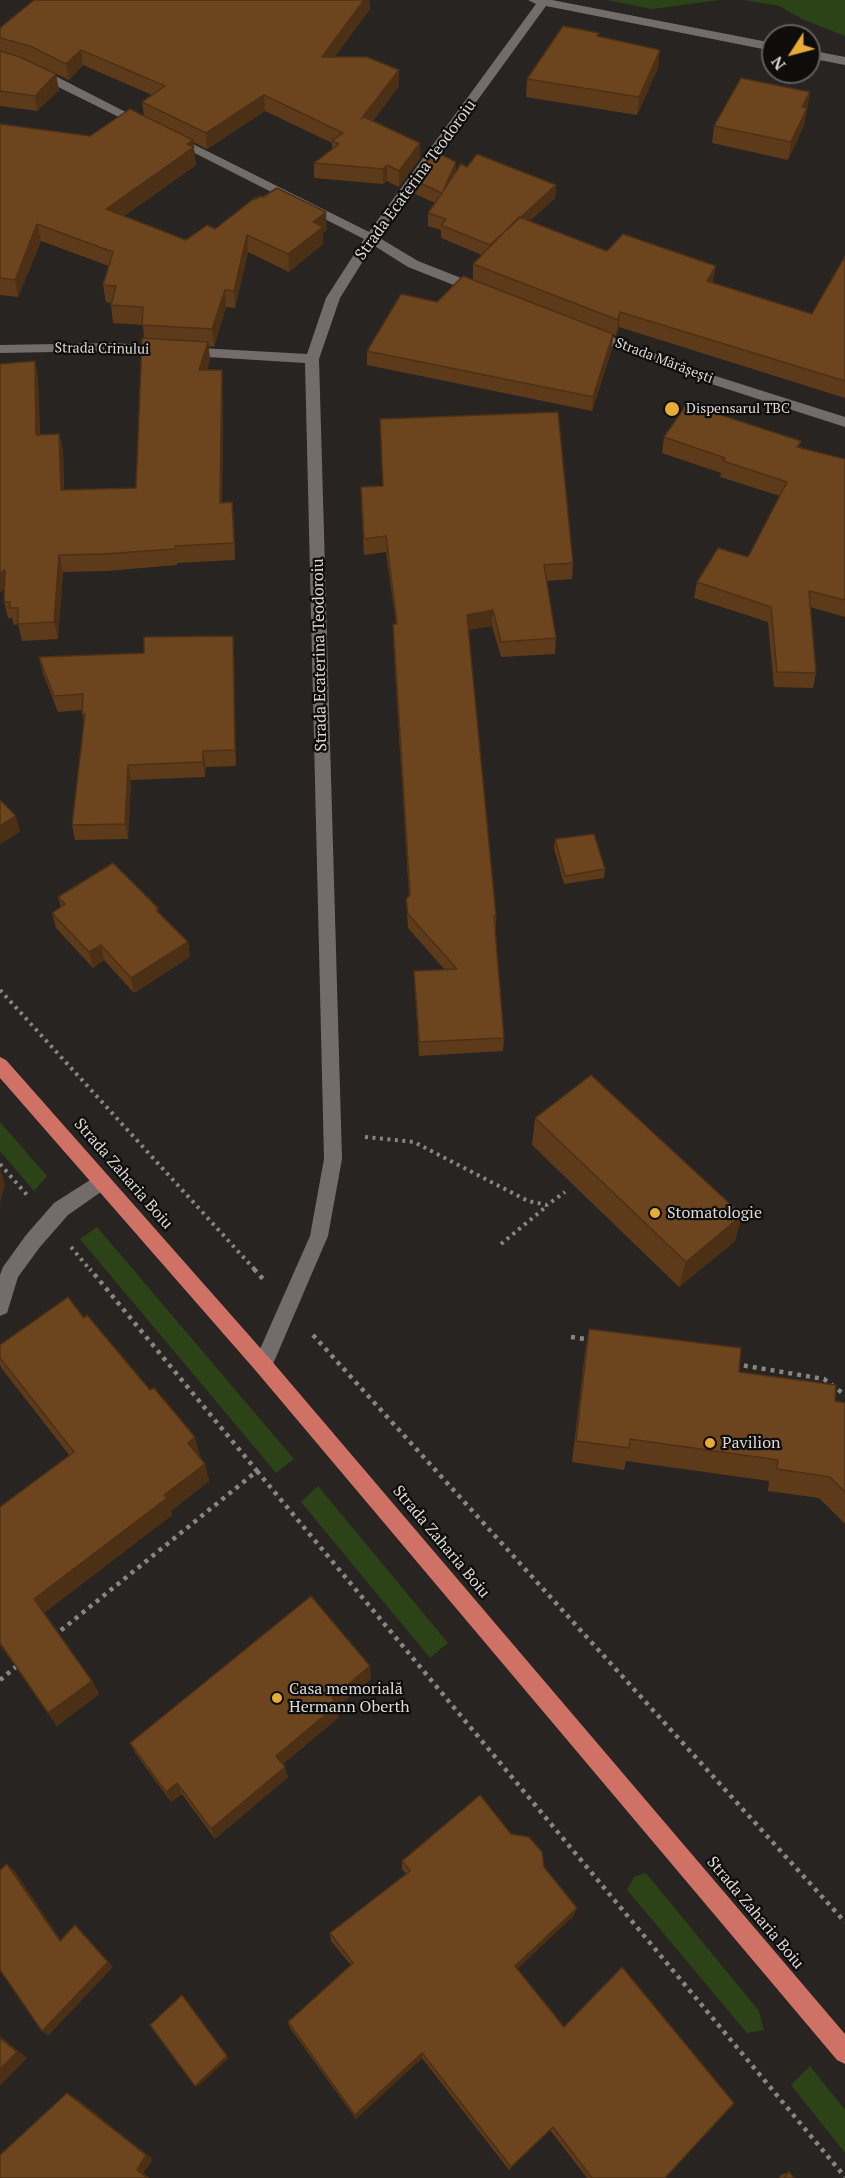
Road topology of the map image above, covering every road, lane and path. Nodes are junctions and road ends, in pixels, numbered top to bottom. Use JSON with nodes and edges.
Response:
{"nodes":[{"id":1,"x":538,"y":1,"type":"edge"},
{"id":2,"x":761,"y":43,"type":"edge"},
{"id":3,"x":821,"y":57,"type":"edge"},
{"id":4,"x":0,"y":59,"type":"edge"},
{"id":5,"x":845,"y":62,"type":"edge"},
{"id":6,"x":371,"y":238,"type":"junction"},
{"id":7,"x":490,"y":294,"type":"edge"},
{"id":8,"x":579,"y":328,"type":"edge"},
{"id":9,"x":0,"y":349,"type":"edge"},
{"id":10,"x":312,"y":359,"type":"junction"},
{"id":11,"x":845,"y":422,"type":"edge"},
{"id":12,"x":0,"y":990,"type":"edge"},
{"id":13,"x":0,"y":1065,"type":"edge"},
{"id":14,"x":332,"y":1133,"type":"junction"},
{"id":15,"x":0,"y":1164,"type":"edge"},
{"id":16,"x":101,"y":1181,"type":"junction"},
{"id":17,"x":565,"y":1192,"type":"dead end"},
{"id":18,"x":548,"y":1205,"type":"junction"},
{"id":19,"x":50,"y":1222,"type":"junction"},
{"id":20,"x":501,"y":1244,"type":"dead end"},
{"id":21,"x":0,"y":1307,"type":"edge"},
{"id":22,"x":289,"y":1308,"type":"junction"},
{"id":23,"x":571,"y":1337,"type":"dead end"},
{"id":24,"x":594,"y":1341,"type":"edge"},
{"id":25,"x":732,"y":1364,"type":"edge"},
{"id":26,"x":263,"y":1365,"type":"junction"},
{"id":27,"x":845,"y":1395,"type":"edge"},
{"id":28,"x":258,"y":1471,"type":"junction"},
{"id":29,"x":46,"y":1643,"type":"edge"},
{"id":30,"x":28,"y":1658,"type":"edge"},
{"id":31,"x":0,"y":1680,"type":"edge"},
{"id":32,"x":845,"y":1922,"type":"edge"},
{"id":33,"x":845,"y":2052,"type":"edge"},
{"id":34,"x":845,"y":2177,"type":"edge"}],
"edges":[{"from":1,"to":2,"type":"street"},
{"from":1,"to":6,"type":"street","name":"Strada Ecaterina Teodoroiu"},
{"from":3,"to":5,"type":"street"},
{"from":4,"to":6,"type":"street"},
{"from":6,"to":7,"type":"street"},
{"from":6,"to":10,"type":"street","name":"Strada Ecaterina Teodoroiu"},
{"from":8,"to":11,"type":"street","name":"Strada Mărășești"},
{"from":9,"to":10,"type":"street","name":"Strada Crinului"},
{"from":10,"to":14,"type":"street","name":"Strada Ecaterina Teodoroiu"},
{"from":12,"to":22,"type":"path"},
{"from":13,"to":16,"type":"highway","name":"Strada Zaharia Boiu"},
{"from":14,"to":18,"type":"path"},
{"from":14,"to":22,"type":"street","name":"Strada Ecaterina Teodoroiu"},
{"from":15,"to":19,"type":"path"},
{"from":16,"to":19,"type":"street"},
{"from":16,"to":26,"type":"highway","name":"Strada Zaharia Boiu"},
{"from":17,"to":18,"type":"path"},
{"from":18,"to":20,"type":"path"},
{"from":19,"to":21,"type":"street"},
{"from":19,"to":28,"type":"path"},
{"from":22,"to":26,"type":"street","name":"Strada Ecaterina Teodoroiu"},
{"from":22,"to":32,"type":"path"},
{"from":23,"to":24,"type":"path"},
{"from":25,"to":27,"type":"path"},
{"from":26,"to":33,"type":"highway","name":"Strada Zaharia Boiu"},
{"from":28,"to":29,"type":"path"},
{"from":28,"to":34,"type":"path"},
{"from":30,"to":31,"type":"path"}]}
